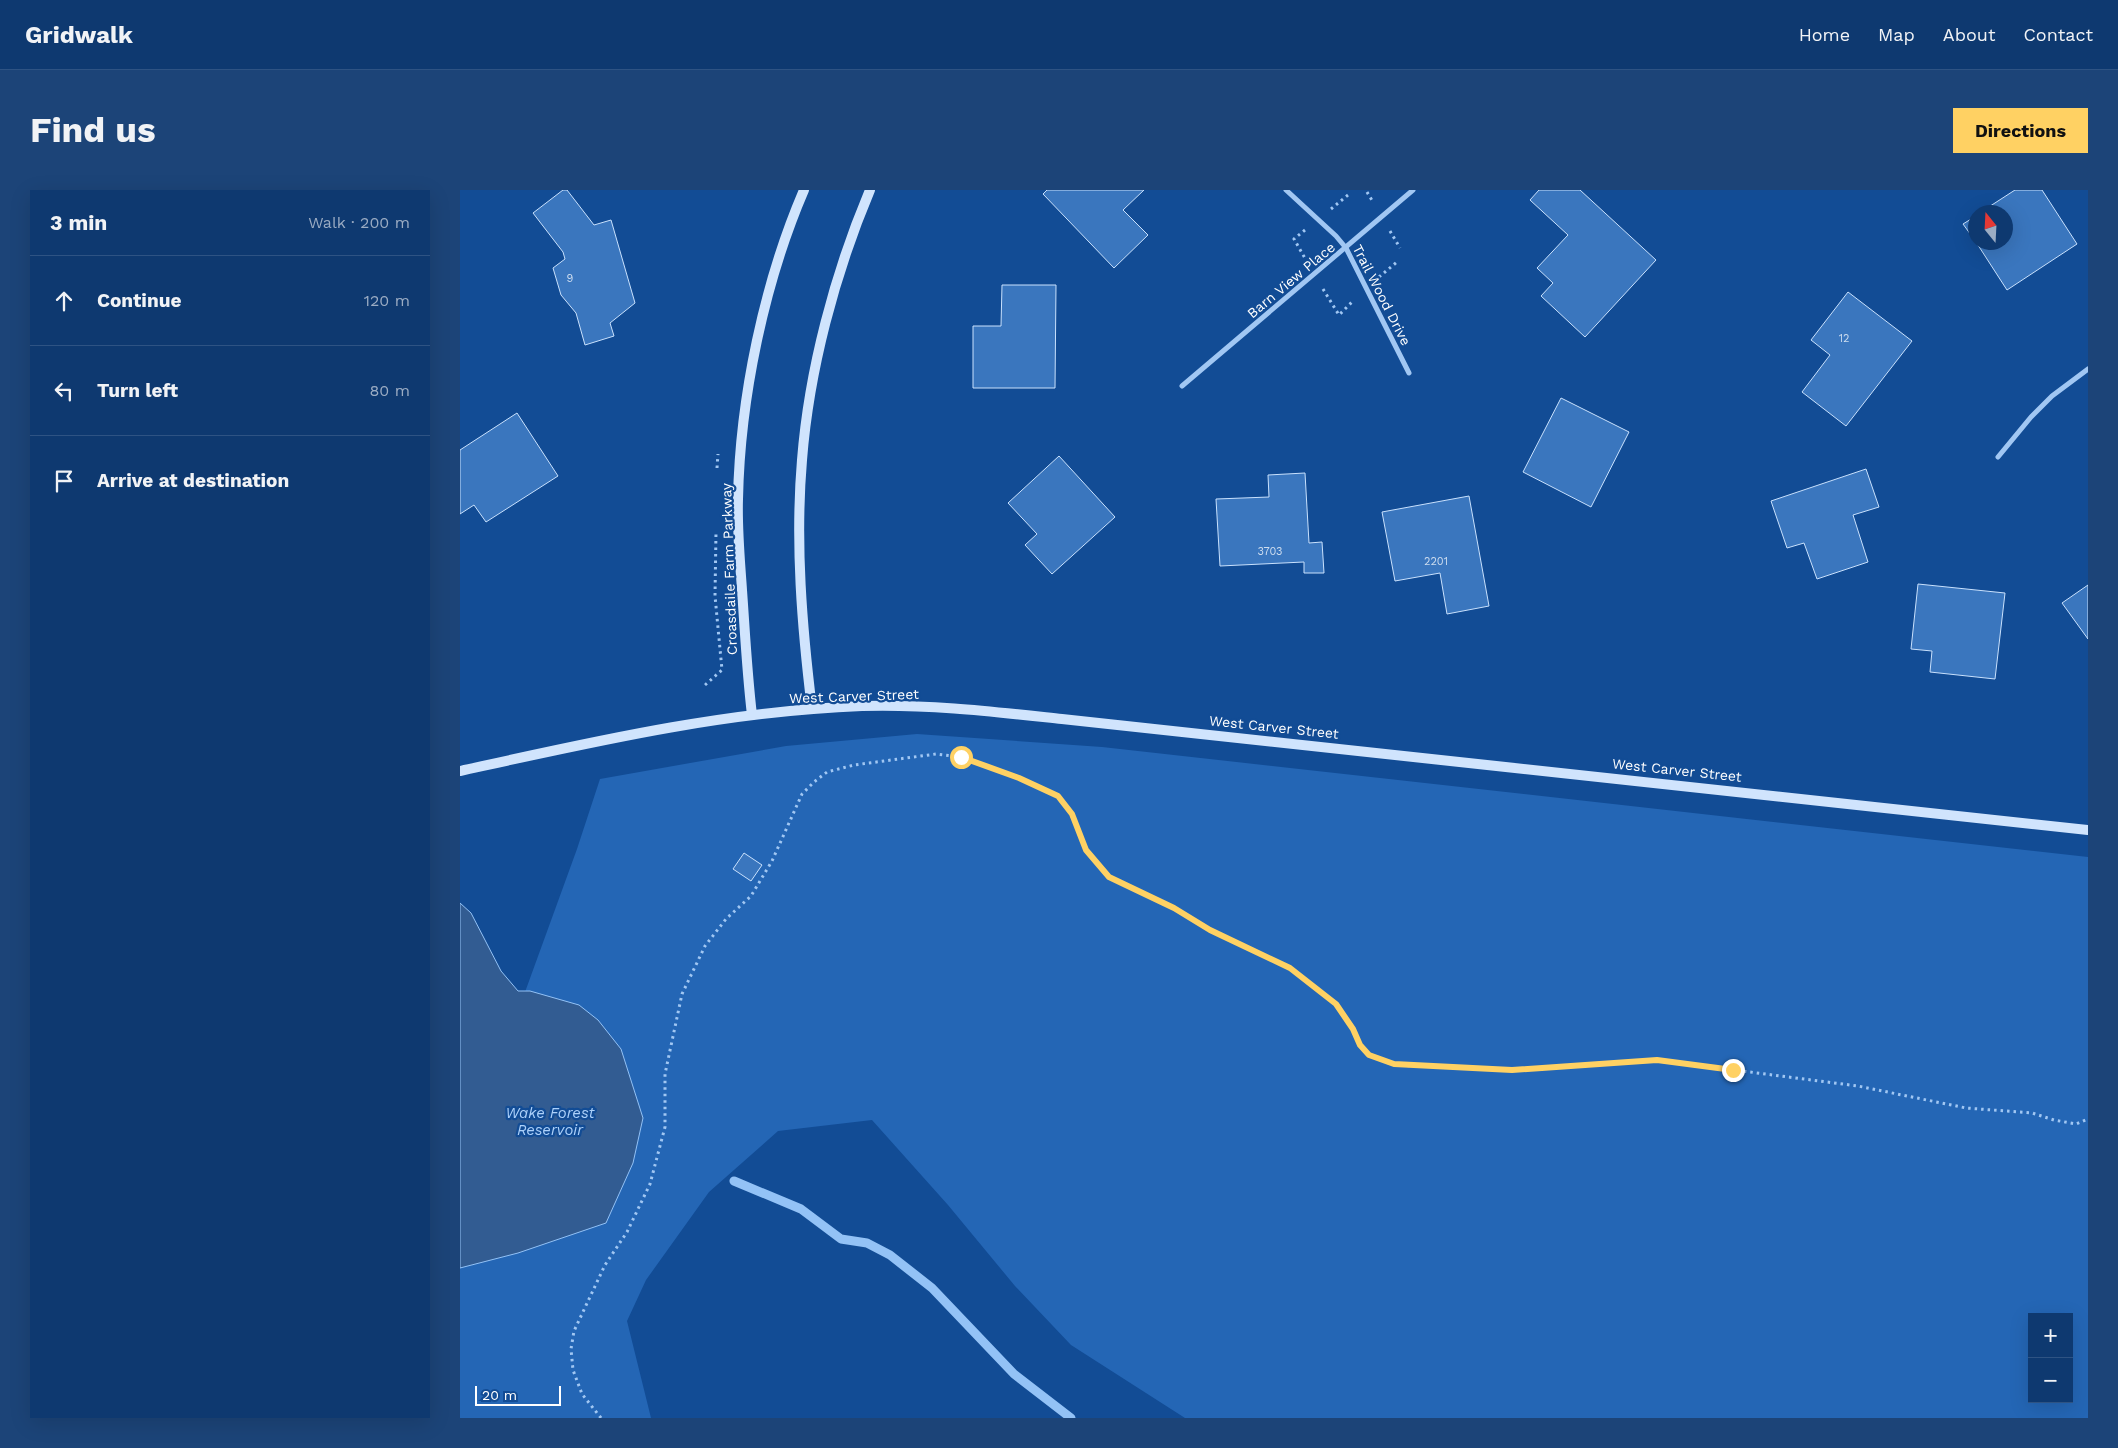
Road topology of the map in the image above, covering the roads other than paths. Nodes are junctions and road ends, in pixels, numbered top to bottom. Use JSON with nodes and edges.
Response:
{"nodes":[{"id":1,"x":804,"y":190,"type":"edge"},
{"id":2,"x":870,"y":190,"type":"edge"},
{"id":3,"x":1286,"y":190,"type":"edge"},
{"id":4,"x":1413,"y":190,"type":"edge"},
{"id":5,"x":1346,"y":248,"type":"junction"},
{"id":6,"x":2088,"y":369,"type":"edge"},
{"id":7,"x":1409,"y":373,"type":"dead end"},
{"id":8,"x":1182,"y":386,"type":"dead end"},
{"id":9,"x":1998,"y":457,"type":"dead end"},
{"id":10,"x":812,"y":710,"type":"junction"},
{"id":11,"x":752,"y":715,"type":"junction"},
{"id":12,"x":460,"y":771,"type":"edge"},
{"id":13,"x":2088,"y":830,"type":"edge"}],
"edges":[{"from":1,"to":11,"type":"street","name":"Croasdaile Farm Parkway"},
{"from":2,"to":10,"type":"street"},
{"from":3,"to":5,"type":"street","name":"Trail Wood Drive"},
{"from":4,"to":5,"type":"street","name":"Barn View Place"},
{"from":5,"to":7,"type":"street","name":"Trail Wood Drive"},
{"from":5,"to":8,"type":"street","name":"Barn View Place"},
{"from":6,"to":9,"type":"street"},
{"from":10,"to":11,"type":"street","name":"West Carver Street"},
{"from":10,"to":13,"type":"street","name":"West Carver Street"},
{"from":11,"to":12,"type":"street","name":"West Carver Street"}]}
